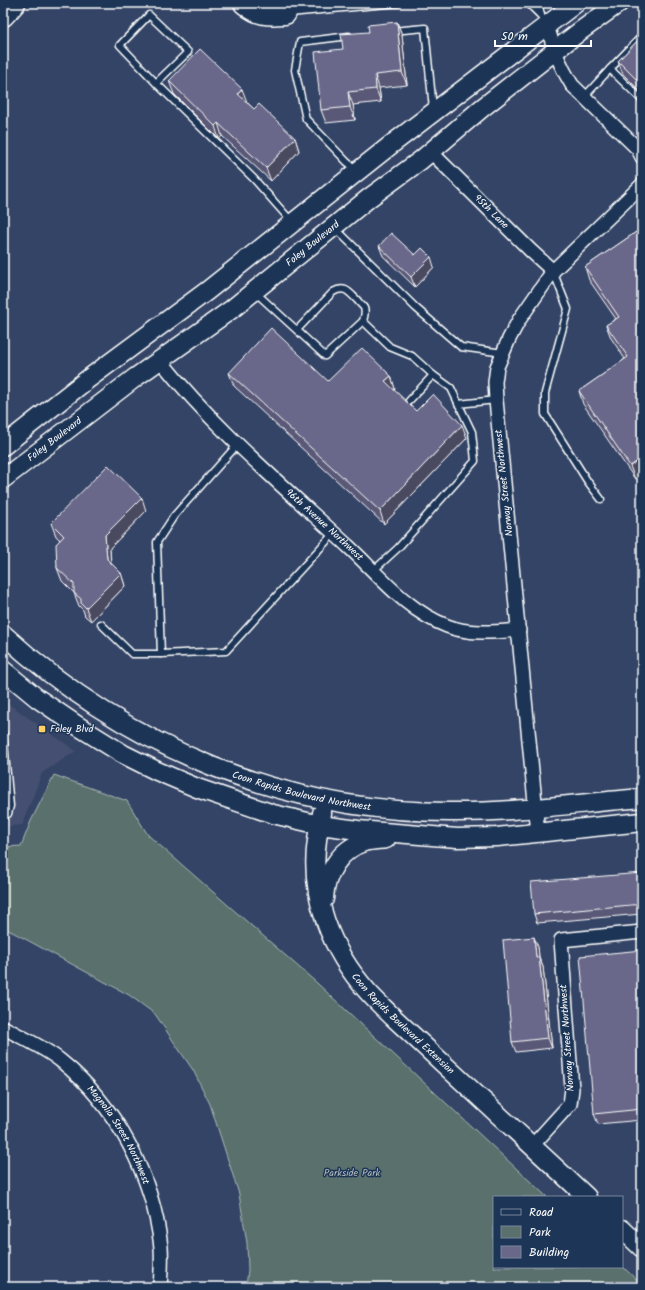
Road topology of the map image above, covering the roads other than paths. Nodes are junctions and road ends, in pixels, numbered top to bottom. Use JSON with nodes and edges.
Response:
{"nodes":[{"id":1,"x":14,"y":3,"type":"edge"},
{"id":2,"x":245,"y":3,"type":"edge"},
{"id":3,"x":398,"y":3,"type":"edge"},
{"id":4,"x":528,"y":3,"type":"edge"},
{"id":5,"x":538,"y":3,"type":"edge"},
{"id":6,"x":576,"y":3,"type":"edge"},
{"id":7,"x":618,"y":3,"type":"edge"},
{"id":8,"x":353,"y":5,"type":"edge"},
{"id":9,"x":277,"y":10,"type":"joint"},
{"id":10,"x":3,"y":15,"type":"edge"},
{"id":11,"x":544,"y":20,"type":"junction"},
{"id":12,"x":386,"y":32,"type":"edge"},
{"id":13,"x":354,"y":36,"type":"edge"},
{"id":14,"x":642,"y":36,"type":"edge"},
{"id":15,"x":555,"y":52,"type":"junction"},
{"id":16,"x":610,"y":69,"type":"junction"},
{"id":17,"x":156,"y":83,"type":"junction"},
{"id":18,"x":584,"y":97,"type":"junction"},
{"id":19,"x":642,"y":100,"type":"edge"},
{"id":20,"x":433,"y":112,"type":"junction"},
{"id":21,"x":430,"y":152,"type":"junction"},
{"id":22,"x":642,"y":157,"type":"edge"},
{"id":23,"x":358,"y":171,"type":"junction"},
{"id":24,"x":642,"y":185,"type":"edge"},
{"id":25,"x":293,"y":223,"type":"junction"},
{"id":26,"x":333,"y":227,"type":"junction"},
{"id":27,"x":553,"y":271,"type":"junction"},
{"id":28,"x":254,"y":292,"type":"junction"},
{"id":29,"x":363,"y":321,"type":"junction"},
{"id":30,"x":297,"y":330,"type":"junction"},
{"id":31,"x":503,"y":353,"type":"junction"},
{"id":32,"x":160,"y":360,"type":"junction"},
{"id":33,"x":433,"y":375,"type":"junction"},
{"id":34,"x":496,"y":400,"type":"junction"},
{"id":35,"x":409,"y":401,"type":"dead end"},
{"id":36,"x":458,"y":404,"type":"junction"},
{"id":37,"x":238,"y":444,"type":"junction"},
{"id":38,"x":3,"y":446,"type":"edge"},
{"id":39,"x":3,"y":479,"type":"edge"},
{"id":40,"x":601,"y":499,"type":"dead end"},
{"id":41,"x":334,"y":533,"type":"junction"},
{"id":42,"x":373,"y":571,"type":"junction"},
{"id":43,"x":101,"y":624,"type":"dead end"},
{"id":44,"x":519,"y":630,"type":"junction"},
{"id":45,"x":3,"y":634,"type":"edge"},
{"id":46,"x":161,"y":654,"type":"junction"},
{"id":47,"x":4,"y":673,"type":"edge"},
{"id":48,"x":3,"y":733,"type":"edge"},
{"id":49,"x":642,"y":798,"type":"edge"},
{"id":50,"x":325,"y":800,"type":"junction"},
{"id":51,"x":536,"y":807,"type":"junction"},
{"id":52,"x":3,"y":817,"type":"edge"},
{"id":53,"x":642,"y":822,"type":"edge"},
{"id":54,"x":320,"y":825,"type":"junction"},
{"id":55,"x":538,"y":833,"type":"junction"},
{"id":56,"x":435,"y":836,"type":"junction"},
{"id":57,"x":323,"y":913,"type":"junction"},
{"id":58,"x":642,"y":932,"type":"edge"},
{"id":59,"x":3,"y":1027,"type":"edge"},
{"id":60,"x":532,"y":1146,"type":"junction"},
{"id":61,"x":587,"y":1196,"type":"edge"},
{"id":62,"x":623,"y":1230,"type":"edge"},
{"id":63,"x":642,"y":1248,"type":"edge"},
{"id":64,"x":160,"y":1287,"type":"edge"}],
"edges":[{"from":1,"to":10,"type":"highway"},
{"from":2,"to":9,"type":"highway"},
{"from":3,"to":8,"type":"lane"},
{"from":4,"to":11,"type":"lane"},
{"from":5,"to":11,"type":"lane"},
{"from":6,"to":11,"type":"main road"},
{"from":7,"to":15,"type":"main road","name":"Foley Boulevard"},
{"from":8,"to":9,"type":"lane"},
{"from":11,"to":15,"type":"street"},
{"from":11,"to":20,"type":"main road"},
{"from":12,"to":20,"type":"lane"},
{"from":13,"to":23,"type":"lane"},
{"from":14,"to":16,"type":"lane"},
{"from":15,"to":18,"type":"street"},
{"from":15,"to":21,"type":"main road","name":"Foley Boulevard"},
{"from":16,"to":18,"type":"lane"},
{"from":16,"to":19,"type":"lane"},
{"from":17,"to":17,"type":"lane"},
{"from":17,"to":25,"type":"lane"},
{"from":18,"to":22,"type":"street"},
{"from":20,"to":23,"type":"main road"},
{"from":21,"to":26,"type":"main road","name":"Foley Boulevard"},
{"from":21,"to":27,"type":"street","name":"95th Lane"},
{"from":23,"to":25,"type":"main road"},
{"from":24,"to":27,"type":"street","name":"Norway Street Northwest"},
{"from":25,"to":38,"type":"main road"},
{"from":26,"to":28,"type":"main road","name":"Foley Boulevard"},
{"from":26,"to":31,"type":"lane"},
{"from":27,"to":31,"type":"street","name":"Norway Street Northwest"},
{"from":27,"to":40,"type":"lane"},
{"from":28,"to":30,"type":"lane"},
{"from":28,"to":32,"type":"main road","name":"Foley Boulevard"},
{"from":29,"to":30,"type":"lane"},
{"from":29,"to":30,"type":"lane"},
{"from":29,"to":33,"type":"lane"},
{"from":31,"to":34,"type":"street","name":"Norway Street Northwest"},
{"from":32,"to":37,"type":"street","name":"96th Avenue Northwest"},
{"from":32,"to":39,"type":"main road","name":"Foley Boulevard"},
{"from":33,"to":35,"type":"lane"},
{"from":33,"to":36,"type":"lane"},
{"from":34,"to":36,"type":"lane"},
{"from":34,"to":44,"type":"street","name":"Norway Street Northwest"},
{"from":36,"to":42,"type":"lane"},
{"from":37,"to":41,"type":"street","name":"96th Avenue Northwest"},
{"from":37,"to":46,"type":"lane"},
{"from":41,"to":42,"type":"street","name":"96th Avenue Northwest"},
{"from":41,"to":46,"type":"lane"},
{"from":42,"to":44,"type":"street","name":"96th Avenue Northwest"},
{"from":43,"to":46,"type":"lane"},
{"from":44,"to":51,"type":"street","name":"Norway Street Northwest"},
{"from":45,"to":50,"type":"main road","name":"Coon Rapids Boulevard Northwest"},
{"from":47,"to":54,"type":"main road"},
{"from":48,"to":52,"type":"lane"},
{"from":49,"to":51,"type":"main road","name":"Coon Rapids Boulevard Northwest"},
{"from":50,"to":51,"type":"main road","name":"Coon Rapids Boulevard Northwest"},
{"from":50,"to":54,"type":"main road","name":"Coon Rapids Boulevard Extension"},
{"from":51,"to":55,"type":"street","name":"Norway Street Northwest"},
{"from":53,"to":55,"type":"main road"},
{"from":54,"to":56,"type":"main road"},
{"from":54,"to":57,"type":"main road","name":"Coon Rapids Boulevard Extension"},
{"from":55,"to":56,"type":"main road"},
{"from":56,"to":57,"type":"main road"},
{"from":57,"to":60,"type":"main road","name":"Coon Rapids Boulevard Extension"},
{"from":58,"to":60,"type":"street","name":"Norway Street Northwest"},
{"from":59,"to":64,"type":"street","name":"Magnolia Street Northwest"},
{"from":60,"to":61,"type":"main road","name":"Coon Rapids Boulevard Extension"},
{"from":62,"to":63,"type":"main road"}]}
